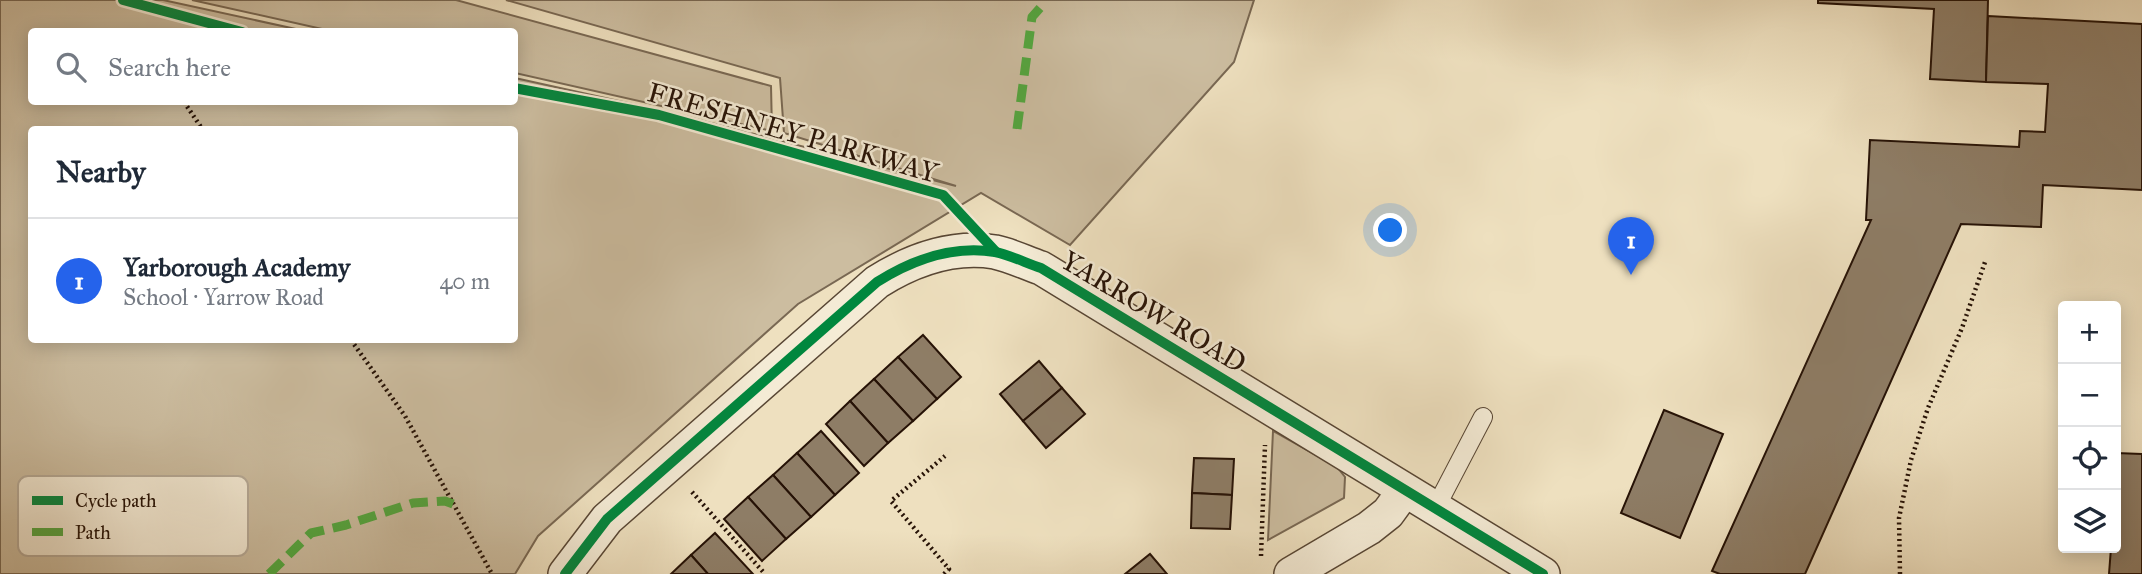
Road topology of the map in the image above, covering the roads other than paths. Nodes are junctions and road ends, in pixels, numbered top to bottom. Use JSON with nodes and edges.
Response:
{"nodes":[{"id":1,"x":1483,"y":417,"type":"dead end"},
{"id":2,"x":1404,"y":491,"type":"junction"},
{"id":3,"x":1435,"y":509,"type":"junction"},
{"id":4,"x":565,"y":574,"type":"edge"},
{"id":5,"x":1291,"y":574,"type":"edge"},
{"id":6,"x":1543,"y":574,"type":"edge"}],
"edges":[{"from":1,"to":3,"type":"lane"},
{"from":2,"to":3,"type":"street","name":"YARROW ROAD"},
{"from":2,"to":4,"type":"street","name":"YARROW ROAD"},
{"from":2,"to":5,"type":"street"},
{"from":3,"to":6,"type":"street","name":"YARROW ROAD"}]}
